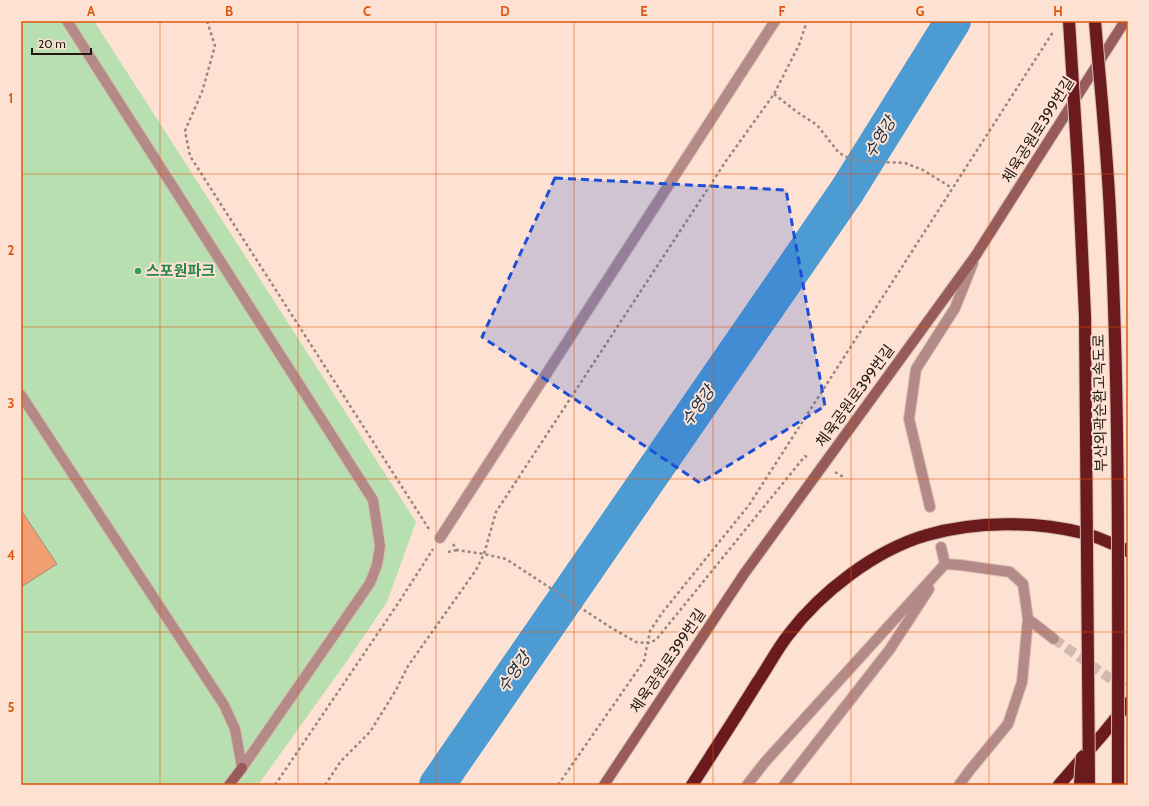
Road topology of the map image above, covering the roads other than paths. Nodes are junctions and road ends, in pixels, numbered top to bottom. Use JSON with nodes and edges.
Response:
{"nodes":[{"id":1,"x":67,"y":21,"type":"edge"},
{"id":2,"x":775,"y":21,"type":"edge"},
{"id":3,"x":1069,"y":21,"type":"edge"},
{"id":4,"x":1095,"y":21,"type":"edge"},
{"id":5,"x":1125,"y":21,"type":"edge"},
{"id":6,"x":976,"y":255,"type":"junction"},
{"id":7,"x":21,"y":395,"type":"edge"},
{"id":8,"x":930,"y":507,"type":"dead end"},
{"id":9,"x":442,"y":534,"type":"road end"},
{"id":10,"x":941,"y":547,"type":"dead end"},
{"id":11,"x":1128,"y":551,"type":"edge"},
{"id":12,"x":945,"y":564,"type":"junction"},
{"id":13,"x":1028,"y":618,"type":"junction"},
{"id":14,"x":1054,"y":639,"type":"tunnel mouth"},
{"id":15,"x":1089,"y":692,"type":"junction"},
{"id":16,"x":1128,"y":703,"type":"edge"},
{"id":17,"x":242,"y":768,"type":"junction"},
{"id":18,"x":229,"y":785,"type":"edge"},
{"id":19,"x":604,"y":785,"type":"edge"},
{"id":20,"x":692,"y":785,"type":"edge"},
{"id":21,"x":747,"y":785,"type":"edge"},
{"id":22,"x":784,"y":785,"type":"edge"},
{"id":23,"x":959,"y":785,"type":"edge"},
{"id":24,"x":1059,"y":785,"type":"edge"},
{"id":25,"x":1080,"y":785,"type":"edge"},
{"id":26,"x":1089,"y":785,"type":"edge"},
{"id":27,"x":1118,"y":785,"type":"edge"}],
"edges":[{"from":1,"to":17,"type":"street"},
{"from":2,"to":9,"type":"street"},
{"from":3,"to":15,"type":"highway","name":"부산외곽순환고속도로","bridge":true},
{"from":4,"to":27,"type":"highway","name":"부산외곽순환고속도로","bridge":true},
{"from":5,"to":6,"type":"street","name":"체육공원로399번길"},
{"from":6,"to":8,"type":"street"},
{"from":6,"to":19,"type":"street","name":"체육공원로399번길"},
{"from":7,"to":17,"type":"street"},
{"from":10,"to":12,"type":"street"},
{"from":11,"to":20,"type":"highway"},
{"from":12,"to":13,"type":"street"},
{"from":12,"to":21,"type":"street"},
{"from":12,"to":22,"type":"street"},
{"from":13,"to":14,"type":"street"},
{"from":13,"to":23,"type":"street"},
{"from":15,"to":25,"type":"highway","bridge":true},
{"from":15,"to":26,"type":"highway","name":"부산외곽순환고속도로","bridge":true},
{"from":16,"to":24,"type":"highway"},
{"from":17,"to":18,"type":"street"}]}
